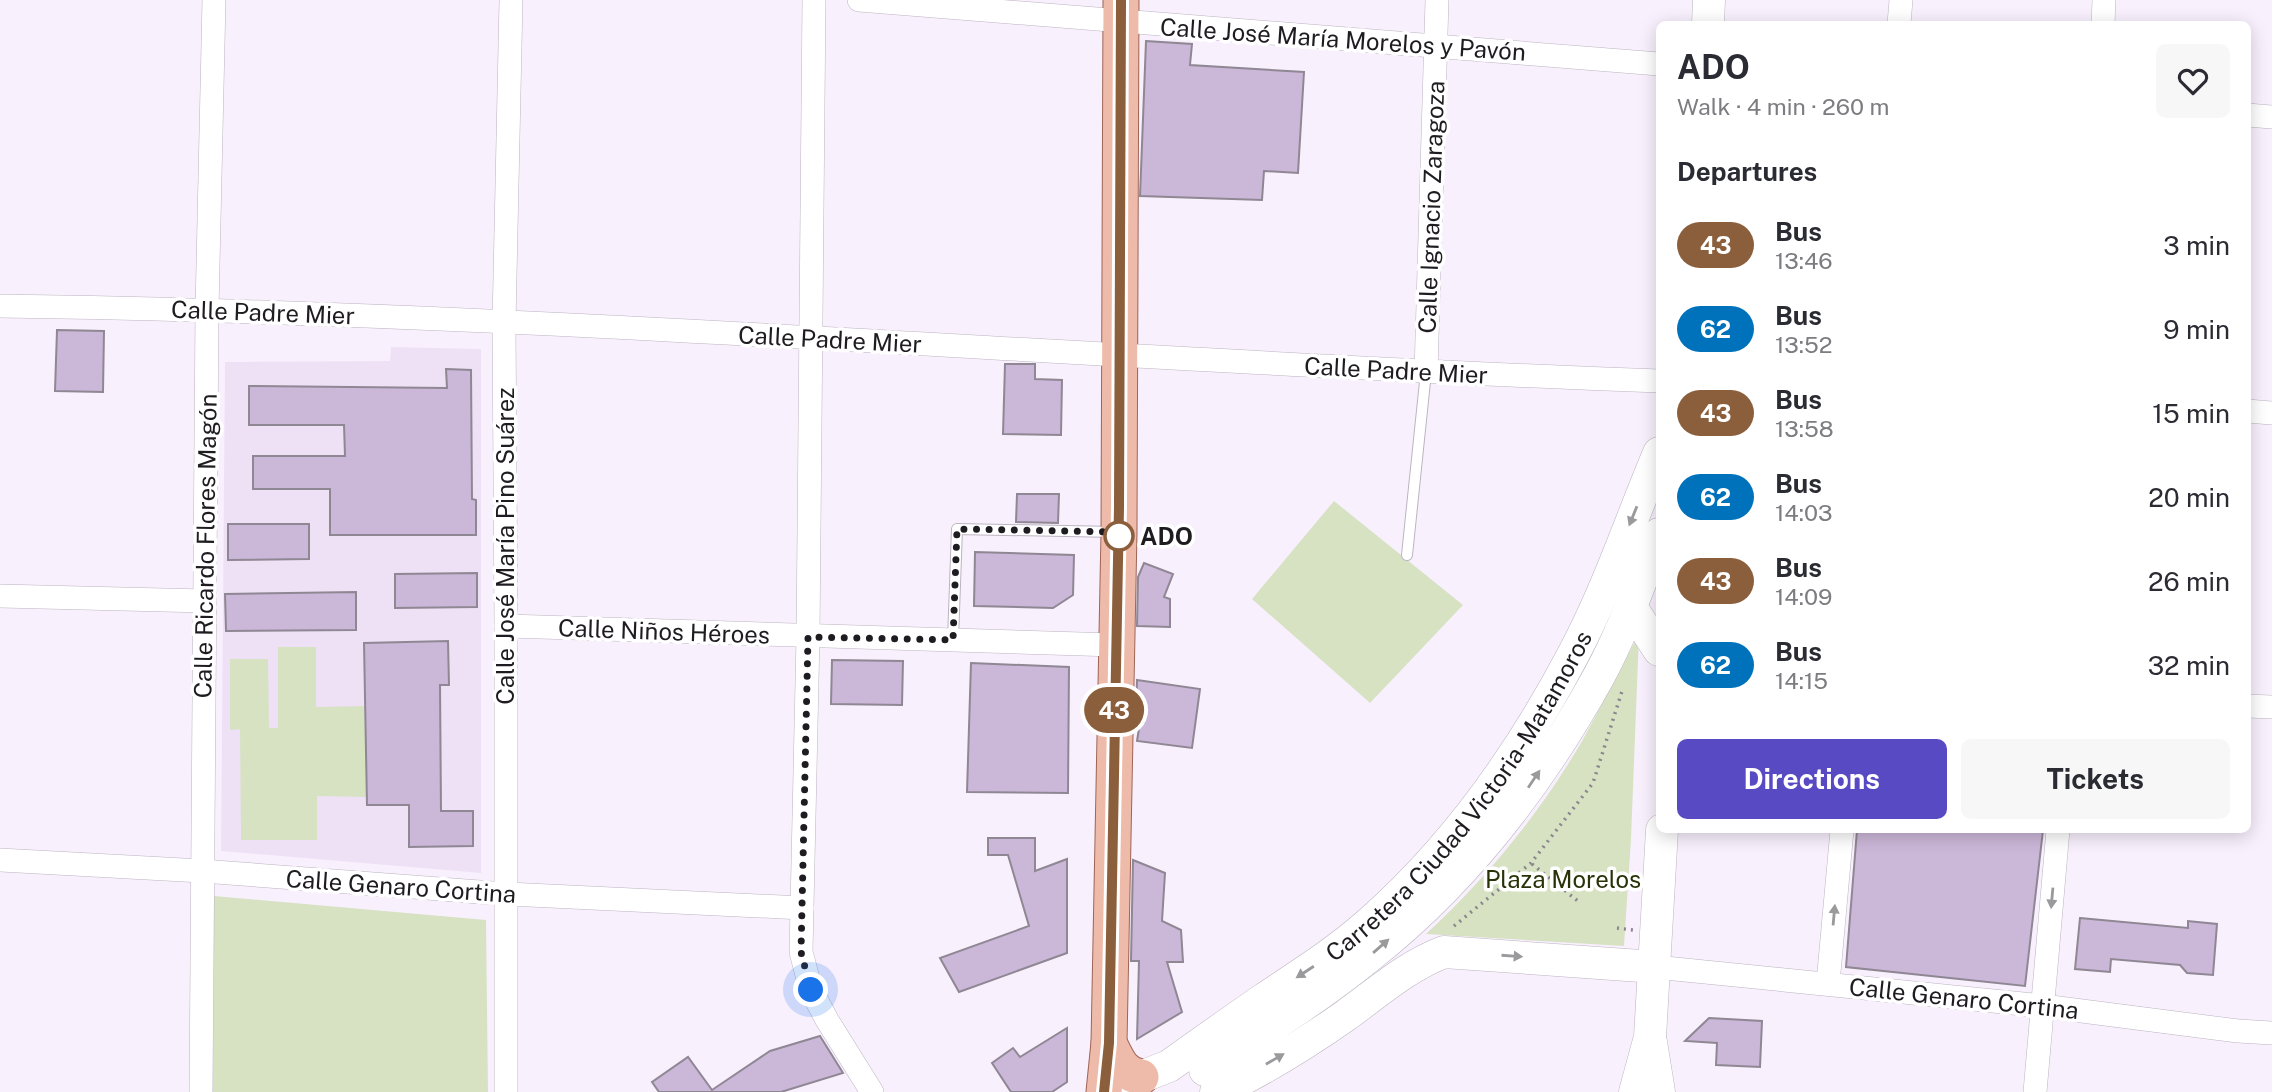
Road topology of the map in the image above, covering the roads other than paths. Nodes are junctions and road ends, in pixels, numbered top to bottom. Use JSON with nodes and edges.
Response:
{"nodes":[{"id":1,"x":214,"y":0,"type":"edge"},
{"id":2,"x":511,"y":0,"type":"edge"},
{"id":3,"x":814,"y":0,"type":"edge"},
{"id":4,"x":859,"y":0,"type":"edge"},
{"id":5,"x":1437,"y":0,"type":"edge"},
{"id":6,"x":1709,"y":0,"type":"edge"},
{"id":7,"x":1901,"y":0,"type":"edge"},
{"id":8,"x":2104,"y":0,"type":"edge"},
{"id":9,"x":1121,"y":11,"type":"edge"},
{"id":10,"x":1708,"y":21,"type":"edge"},
{"id":11,"x":1899,"y":21,"type":"edge"},
{"id":12,"x":2103,"y":21,"type":"edge"},
{"id":13,"x":1437,"y":45,"type":"junction"},
{"id":14,"x":1656,"y":64,"type":"edge"},
{"id":15,"x":2251,"y":116,"type":"edge"},
{"id":16,"x":2272,"y":117,"type":"edge"},
{"id":17,"x":0,"y":306,"type":"edge"},
{"id":18,"x":207,"y":309,"type":"junction"},
{"id":19,"x":504,"y":323,"type":"junction"},
{"id":20,"x":810,"y":338,"type":"junction"},
{"id":21,"x":1121,"y":354,"type":"junction"},
{"id":22,"x":1426,"y":372,"type":"junction"},
{"id":23,"x":1656,"y":381,"type":"edge"},
{"id":24,"x":2251,"y":411,"type":"edge"},
{"id":25,"x":2272,"y":412,"type":"edge"},
{"id":26,"x":1656,"y":460,"type":"edge"},
{"id":27,"x":1119,"y":532,"type":"junction"},
{"id":28,"x":1656,"y":542,"type":"edge"},
{"id":29,"x":1407,"y":555,"type":"dead end"},
{"id":30,"x":0,"y":596,"type":"edge"},
{"id":31,"x":205,"y":601,"type":"junction"},
{"id":32,"x":1631,"y":607,"type":"junction"},
{"id":33,"x":506,"y":626,"type":"junction"},
{"id":34,"x":808,"y":637,"type":"junction"},
{"id":35,"x":953,"y":640,"type":"junction"},
{"id":36,"x":1115,"y":645,"type":"junction"},
{"id":37,"x":1656,"y":645,"type":"edge"},
{"id":38,"x":2251,"y":706,"type":"edge"},
{"id":39,"x":2272,"y":707,"type":"edge"},
{"id":40,"x":1500,"y":802,"type":"junction"},
{"id":41,"x":1662,"y":833,"type":"edge"},
{"id":42,"x":1842,"y":833,"type":"edge"},
{"id":43,"x":2058,"y":833,"type":"edge"},
{"id":44,"x":0,"y":860,"type":"edge"},
{"id":45,"x":202,"y":871,"type":"junction"},
{"id":46,"x":506,"y":894,"type":"junction"},
{"id":47,"x":802,"y":908,"type":"junction"},
{"id":48,"x":1655,"y":967,"type":"junction"},
{"id":49,"x":1828,"y":983,"type":"junction"},
{"id":50,"x":2043,"y":1006,"type":"junction"},
{"id":51,"x":2272,"y":1033,"type":"edge"},
{"id":52,"x":1650,"y":1037,"type":"junction"},
{"id":53,"x":1109,"y":1043,"type":"junction"},
{"id":54,"x":1143,"y":1078,"type":"edge"},
{"id":55,"x":1208,"y":1085,"type":"edge"},
{"id":56,"x":201,"y":1092,"type":"edge"},
{"id":57,"x":506,"y":1092,"type":"edge"},
{"id":58,"x":872,"y":1092,"type":"edge"},
{"id":59,"x":1104,"y":1092,"type":"edge"},
{"id":60,"x":1635,"y":1092,"type":"edge"},
{"id":61,"x":1659,"y":1092,"type":"edge"},
{"id":62,"x":2035,"y":1092,"type":"edge"}],
"edges":[{"from":1,"to":18,"type":"street","name":"Calle Ricardo Flores Magón"},
{"from":2,"to":19,"type":"street","name":"Calle José María Pino Suárez"},
{"from":3,"to":20,"type":"street"},
{"from":4,"to":9,"type":"street","name":"Calle José María Morelos y Pavón"},
{"from":5,"to":13,"type":"street","name":"Calle Ignacio Zaragoza"},
{"from":6,"to":10,"type":"street"},
{"from":7,"to":11,"type":"street"},
{"from":8,"to":12,"type":"street"},
{"from":9,"to":13,"type":"street","name":"Calle José María Morelos y Pavón"},
{"from":9,"to":21,"type":"main road"},
{"from":13,"to":14,"type":"street","name":"Calle José María Morelos y Pavón"},
{"from":13,"to":22,"type":"street","name":"Calle Ignacio Zaragoza"},
{"from":15,"to":16,"type":"street"},
{"from":17,"to":18,"type":"street","name":"Calle Padre Mier"},
{"from":18,"to":19,"type":"street","name":"Calle Padre Mier"},
{"from":18,"to":31,"type":"street","name":"Calle Ricardo Flores Magón"},
{"from":19,"to":20,"type":"street","name":"Calle Padre Mier"},
{"from":19,"to":33,"type":"street","name":"Calle José María Pino Suárez"},
{"from":20,"to":21,"type":"street","name":"Calle Padre Mier"},
{"from":20,"to":34,"type":"street"},
{"from":21,"to":22,"type":"street","name":"Calle Padre Mier"},
{"from":21,"to":27,"type":"main road"},
{"from":22,"to":23,"type":"street","name":"Calle Padre Mier"},
{"from":22,"to":29,"type":"lane"},
{"from":24,"to":25,"type":"street"},
{"from":26,"to":40,"type":"street","name":"Carretera Ciudad Victoria-Matamoros","one_way":true},
{"from":27,"to":35,"type":"lane"},
{"from":27,"to":36,"type":"main road"},
{"from":28,"to":32,"type":"street","name":"Carretera Ciudad Victoria-Matamoros"},
{"from":30,"to":31,"type":"street"},
{"from":31,"to":45,"type":"street","name":"Calle Ricardo Flores Magón"},
{"from":32,"to":37,"type":"street"},
{"from":40,"to":32,"type":"street","name":"Carretera Ciudad Victoria-Matamoros","one_way":true},
{"from":33,"to":34,"type":"street","name":"Calle Niños Héroes"},
{"from":33,"to":46,"type":"street","name":"Calle José María Pino Suárez"},
{"from":34,"to":35,"type":"street","name":"Calle Niños Héroes"},
{"from":34,"to":47,"type":"street"},
{"from":35,"to":36,"type":"street","name":"Calle Niños Héroes"},
{"from":36,"to":53,"type":"main road"},
{"from":38,"to":39,"type":"street"},
{"from":40,"to":54,"type":"street","name":"Carretera Ciudad Victoria-Matamoros","one_way":true},
{"from":55,"to":40,"type":"street","name":"Carretera Ciudad Victoria-Matamoros","one_way":true},
{"from":41,"to":48,"type":"street"},
{"from":49,"to":42,"type":"street","one_way":true},
{"from":43,"to":50,"type":"street","one_way":true},
{"from":44,"to":45,"type":"street","name":"Calle Genaro Cortina"},
{"from":45,"to":46,"type":"street","name":"Calle Genaro Cortina"},
{"from":45,"to":56,"type":"street","name":"Calle Ricardo Flores Magón"},
{"from":46,"to":47,"type":"street","name":"Calle Genaro Cortina"},
{"from":46,"to":57,"type":"street","name":"Calle José María Pino Suárez"},
{"from":47,"to":58,"type":"street"},
{"from":48,"to":49,"type":"street","name":"Calle Genaro Cortina"},
{"from":48,"to":52,"type":"street"},
{"from":55,"to":48,"type":"street","one_way":true},
{"from":49,"to":50,"type":"street","name":"Calle Genaro Cortina"},
{"from":50,"to":51,"type":"street","name":"Calle Genaro Cortina"},
{"from":50,"to":62,"type":"street"},
{"from":52,"to":60,"type":"street"},
{"from":52,"to":61,"type":"street"},
{"from":53,"to":54,"type":"main road"},
{"from":53,"to":59,"type":"main road"},
{"from":54,"to":55,"type":"street"}]}
